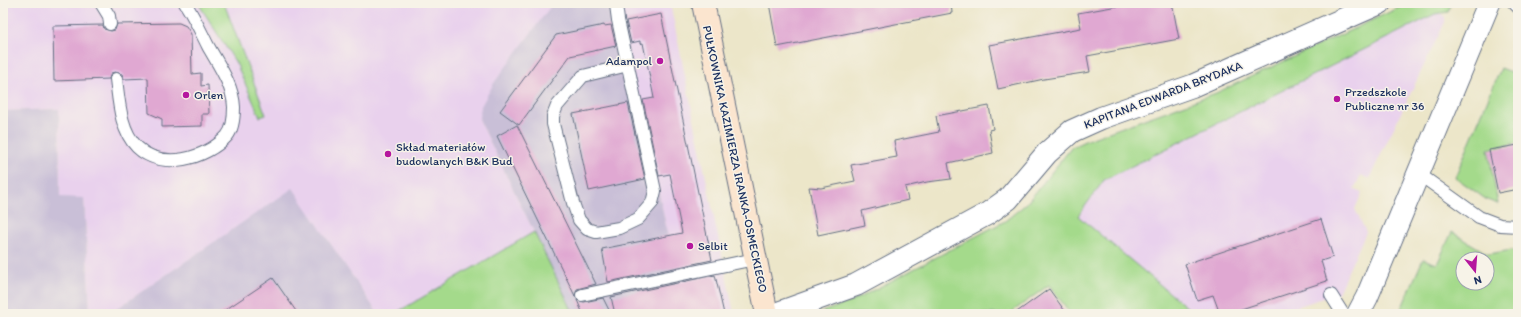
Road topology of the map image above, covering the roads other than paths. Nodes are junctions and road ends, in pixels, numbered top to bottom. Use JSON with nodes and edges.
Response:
{"nodes":[{"id":1,"x":101,"y":3,"type":"edge"},
{"id":2,"x":185,"y":3,"type":"edge"},
{"id":3,"x":617,"y":3,"type":"edge"},
{"id":4,"x":703,"y":3,"type":"edge"},
{"id":5,"x":1380,"y":3,"type":"edge"},
{"id":6,"x":1489,"y":3,"type":"edge"},
{"id":7,"x":1514,"y":3,"type":"edge"},
{"id":8,"x":1518,"y":7,"type":"edge"},
{"id":9,"x":110,"y":24,"type":"dead end"},
{"id":10,"x":628,"y":66,"type":"junction"},
{"id":11,"x":116,"y":79,"type":"dead end"},
{"id":12,"x":1419,"y":174,"type":"junction"},
{"id":13,"x":1518,"y":226,"type":"edge"},
{"id":14,"x":755,"y":259,"type":"junction"},
{"id":15,"x":582,"y":294,"type":"dead end"},
{"id":16,"x":1331,"y":295,"type":"dead end"},
{"id":17,"x":767,"y":314,"type":"edge"},
{"id":18,"x":775,"y":314,"type":"edge"},
{"id":19,"x":1343,"y":314,"type":"edge"},
{"id":20,"x":1358,"y":314,"type":"edge"}],
"edges":[{"from":1,"to":9,"type":"lane"},
{"from":2,"to":11,"type":"lane"},
{"from":3,"to":10,"type":"lane"},
{"from":4,"to":14,"type":"street","name":"PUŁKOWNIKA KAZIMIERZA IRANKA-OSMECKIEGO"},
{"from":5,"to":18,"type":"street","name":"KAPITANA EDWARDA BRYDAKA"},
{"from":6,"to":12,"type":"street"},
{"from":7,"to":8,"type":"lane"},
{"from":10,"to":10,"type":"lane"},
{"from":12,"to":13,"type":"lane"},
{"from":12,"to":20,"type":"street"},
{"from":14,"to":15,"type":"lane"},
{"from":14,"to":17,"type":"street","name":"PUŁKOWNIKA KAZIMIERZA IRANKA-OSMECKIEGO"},
{"from":16,"to":19,"type":"lane"}]}
